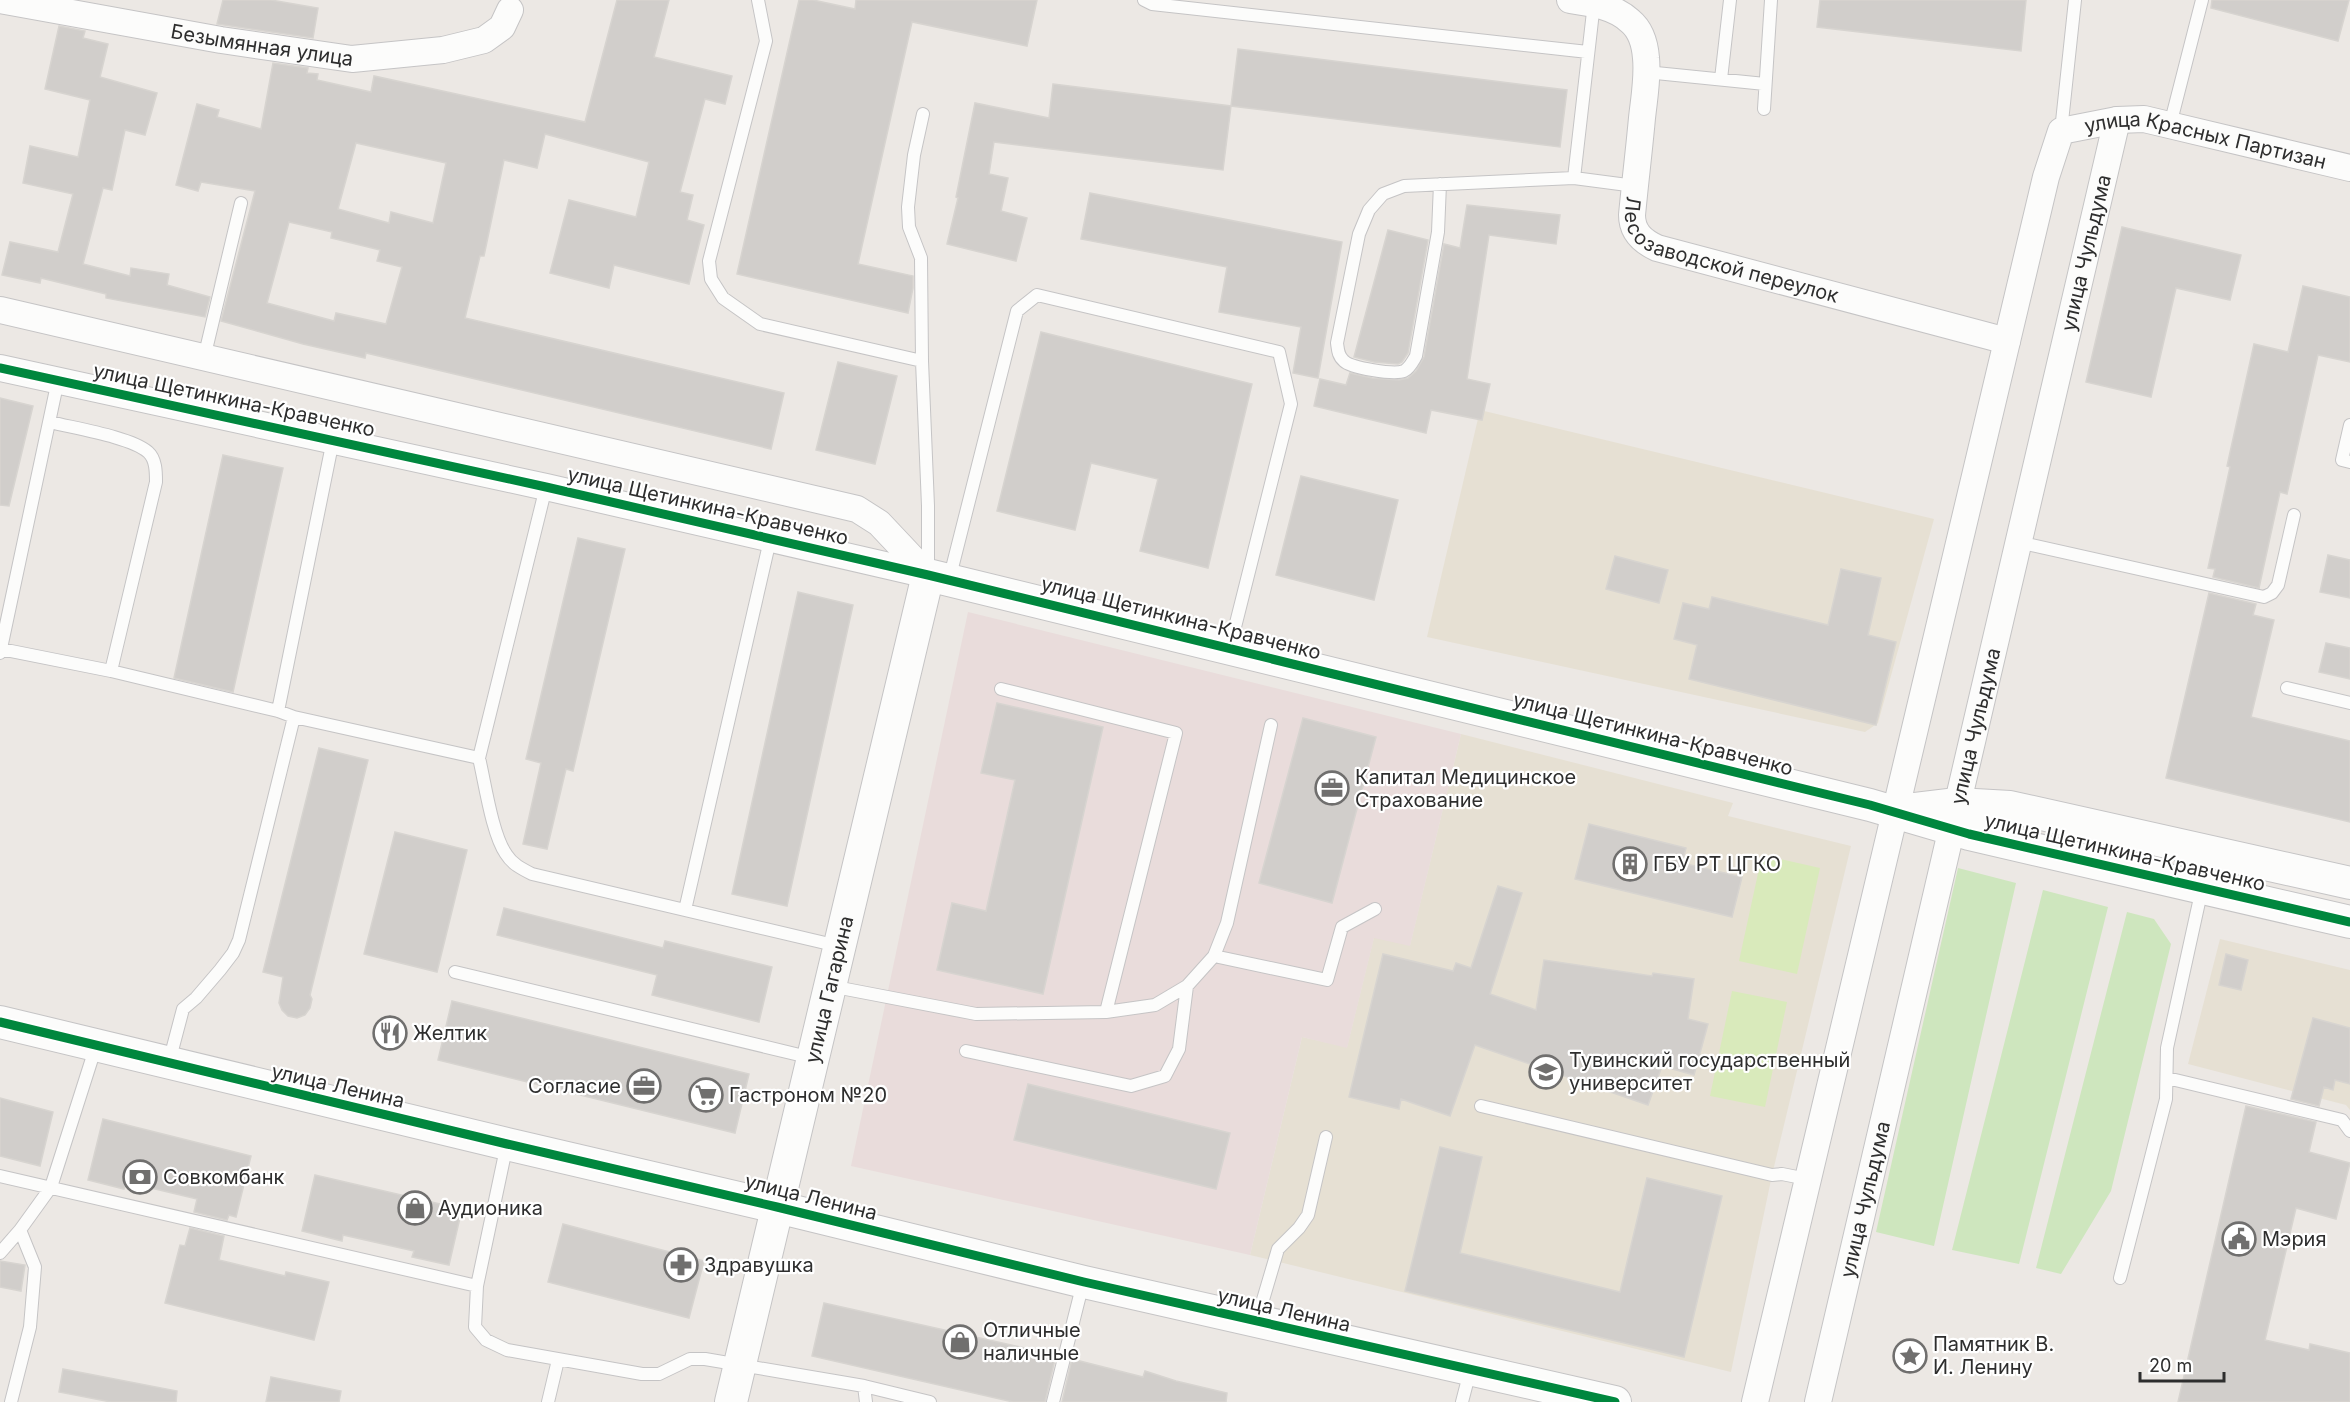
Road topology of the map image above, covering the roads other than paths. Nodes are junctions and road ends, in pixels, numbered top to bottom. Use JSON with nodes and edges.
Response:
{"nodes":[{"id":1,"x":0,"y":0,"type":"edge"},
{"id":2,"x":758,"y":0,"type":"edge"},
{"id":3,"x":1144,"y":0,"type":"edge"},
{"id":4,"x":1730,"y":0,"type":"edge"},
{"id":5,"x":1772,"y":0,"type":"edge"},
{"id":6,"x":2075,"y":0,"type":"edge"},
{"id":7,"x":2202,"y":0,"type":"edge"},
{"id":8,"x":1582,"y":2,"type":"edge"},
{"id":9,"x":510,"y":10,"type":"dead end"},
{"id":10,"x":1588,"y":52,"type":"junction"},
{"id":11,"x":1646,"y":72,"type":"junction"},
{"id":12,"x":1721,"y":79,"type":"junction"},
{"id":13,"x":1765,"y":84,"type":"junction"},
{"id":14,"x":1764,"y":109,"type":"dead end"},
{"id":15,"x":922,"y":114,"type":"dead end"},
{"id":16,"x":2117,"y":120,"type":"junction"},
{"id":17,"x":2170,"y":125,"type":"junction"},
{"id":18,"x":2061,"y":130,"type":"junction"},
{"id":19,"x":2350,"y":168,"type":"edge"},
{"id":20,"x":1575,"y":178,"type":"junction"},
{"id":21,"x":1440,"y":184,"type":"junction"},
{"id":22,"x":1635,"y":186,"type":"junction"},
{"id":23,"x":241,"y":202,"type":"dead end"},
{"id":24,"x":0,"y":310,"type":"edge"},
{"id":25,"x":2007,"y":341,"type":"junction"},
{"id":26,"x":204,"y":358,"type":"junction"},
{"id":27,"x":922,"y":361,"type":"junction"},
{"id":28,"x":0,"y":368,"type":"edge"},
{"id":29,"x":58,"y":380,"type":"junction"},
{"id":30,"x":50,"y":422,"type":"junction"},
{"id":31,"x":2350,"y":425,"type":"edge"},
{"id":32,"x":333,"y":440,"type":"junction"},
{"id":33,"x":2350,"y":462,"type":"edge"},
{"id":34,"x":546,"y":487,"type":"junction"},
{"id":35,"x":2295,"y":515,"type":"dead end"},
{"id":36,"x":770,"y":540,"type":"junction"},
{"id":37,"x":2018,"y":542,"type":"junction"},
{"id":38,"x":938,"y":577,"type":"junction"},
{"id":39,"x":1230,"y":648,"type":"junction"},
{"id":40,"x":0,"y":651,"type":"edge"},
{"id":41,"x":111,"y":671,"type":"junction"},
{"id":42,"x":2287,"y":688,"type":"dead end"},
{"id":43,"x":1001,"y":689,"type":"dead end"},
{"id":44,"x":2350,"y":703,"type":"edge"},
{"id":45,"x":278,"y":711,"type":"junction"},
{"id":46,"x":294,"y":717,"type":"junction"},
{"id":47,"x":1271,"y":725,"type":"dead end"},
{"id":48,"x":479,"y":758,"type":"junction"},
{"id":49,"x":1894,"y":812,"type":"junction"},
{"id":50,"x":1954,"y":816,"type":"junction"},
{"id":51,"x":2210,"y":852,"type":"junction"},
{"id":52,"x":2350,"y":884,"type":"edge"},
{"id":53,"x":2201,"y":887,"type":"junction"},
{"id":54,"x":1375,"y":909,"type":"dead end"},
{"id":55,"x":685,"y":910,"type":"junction"},
{"id":56,"x":2350,"y":922,"type":"edge"},
{"id":57,"x":838,"y":946,"type":"junction"},
{"id":58,"x":1214,"y":957,"type":"junction"},
{"id":59,"x":455,"y":972,"type":"dead end"},
{"id":60,"x":828,"y":986,"type":"junction"},
{"id":61,"x":1187,"y":986,"type":"junction"},
{"id":62,"x":1106,"y":1012,"type":"junction"},
{"id":63,"x":0,"y":1022,"type":"edge"},
{"id":64,"x":96,"y":1046,"type":"junction"},
{"id":65,"x":966,"y":1051,"type":"dead end"},
{"id":66,"x":812,"y":1058,"type":"junction"},
{"id":67,"x":168,"y":1064,"type":"junction"},
{"id":68,"x":2167,"y":1078,"type":"junction"},
{"id":69,"x":1480,"y":1106,"type":"dead end"},
{"id":70,"x":2350,"y":1131,"type":"edge"},
{"id":71,"x":1326,"y":1137,"type":"dead end"},
{"id":72,"x":507,"y":1144,"type":"junction"},
{"id":73,"x":0,"y":1176,"type":"edge"},
{"id":74,"x":1807,"y":1179,"type":"junction"},
{"id":75,"x":51,"y":1187,"type":"junction"},
{"id":76,"x":777,"y":1207,"type":"junction"},
{"id":77,"x":20,"y":1230,"type":"junction"},
{"id":78,"x":0,"y":1253,"type":"edge"},
{"id":79,"x":2120,"y":1278,"type":"dead end"},
{"id":80,"x":1084,"y":1282,"type":"junction"},
{"id":81,"x":477,"y":1286,"type":"junction"},
{"id":82,"x":1256,"y":1322,"type":"junction"},
{"id":83,"x":558,"y":1360,"type":"junction"},
{"id":84,"x":740,"y":1366,"type":"junction"},
{"id":85,"x":1470,"y":1370,"type":"junction"},
{"id":86,"x":864,"y":1386,"type":"junction"},
{"id":87,"x":11,"y":1402,"type":"edge"},
{"id":88,"x":548,"y":1402,"type":"edge"},
{"id":89,"x":731,"y":1402,"type":"edge"},
{"id":90,"x":866,"y":1402,"type":"edge"},
{"id":91,"x":930,"y":1402,"type":"edge"},
{"id":92,"x":1053,"y":1402,"type":"edge"},
{"id":93,"x":1462,"y":1402,"type":"edge"},
{"id":94,"x":1615,"y":1402,"type":"edge"},
{"id":95,"x":1755,"y":1402,"type":"edge"},
{"id":96,"x":1818,"y":1402,"type":"edge"}],
"edges":[{"from":1,"to":9,"type":"street","name":"Безымянная улица"},
{"from":2,"to":27,"type":"lane"},
{"from":3,"to":10,"type":"lane"},
{"from":4,"to":12,"type":"lane"},
{"from":5,"to":13,"type":"lane"},
{"from":6,"to":18,"type":"lane"},
{"from":7,"to":17,"type":"lane"},
{"from":8,"to":10,"type":"lane"},
{"from":8,"to":11,"type":"street","name":"Лесозаводской переулок"},
{"from":10,"to":20,"type":"lane"},
{"from":11,"to":12,"type":"lane"},
{"from":11,"to":22,"type":"street","name":"Лесозаводской переулок"},
{"from":12,"to":13,"type":"lane"},
{"from":13,"to":14,"type":"lane"},
{"from":15,"to":27,"type":"lane"},
{"from":16,"to":17,"type":"street","name":"улица Красных Партизан"},
{"from":16,"to":18,"type":"street","name":"улица Красных Партизан"},
{"from":16,"to":37,"type":"street","name":"улица Чульдума"},
{"from":17,"to":19,"type":"street","name":"улица Красных Партизан"},
{"from":18,"to":25,"type":"street"},
{"from":20,"to":21,"type":"lane"},
{"from":20,"to":22,"type":"lane"},
{"from":21,"to":21,"type":"lane"},
{"from":22,"to":25,"type":"street","name":"Лесозаводской переулок"},
{"from":23,"to":26,"type":"lane"},
{"from":24,"to":26,"type":"street","name":"улица Щетинкина-Кравченко"},
{"from":25,"to":49,"type":"street"},
{"from":26,"to":38,"type":"street","name":"улица Щетинкина-Кравченко"},
{"from":27,"to":38,"type":"lane"},
{"from":28,"to":29,"type":"street","name":"улица Щетинкина-Кравченко"},
{"from":29,"to":30,"type":"lane"},
{"from":29,"to":32,"type":"street","name":"улица Щетинкина-Кравченко"},
{"from":30,"to":40,"type":"lane"},
{"from":30,"to":41,"type":"lane"},
{"from":31,"to":33,"type":"lane"},
{"from":32,"to":34,"type":"street","name":"улица Щетинкина-Кравченко"},
{"from":32,"to":45,"type":"lane"},
{"from":34,"to":36,"type":"street","name":"улица Щетинкина-Кравченко"},
{"from":34,"to":48,"type":"lane"},
{"from":35,"to":37,"type":"lane"},
{"from":36,"to":38,"type":"street","name":"улица Щетинкина-Кравченко"},
{"from":36,"to":55,"type":"lane"},
{"from":37,"to":50,"type":"street","name":"улица Чульдума"},
{"from":38,"to":39,"type":"street","name":"улица Щетинкина-Кравченко"},
{"from":38,"to":39,"type":"lane"},
{"from":38,"to":57,"type":"street","name":"улица Гагарина"},
{"from":39,"to":49,"type":"street","name":"улица Щетинкина-Кравченко"},
{"from":40,"to":41,"type":"lane"},
{"from":41,"to":45,"type":"lane"},
{"from":42,"to":44,"type":"lane"},
{"from":43,"to":62,"type":"lane"},
{"from":45,"to":46,"type":"lane"},
{"from":46,"to":48,"type":"lane"},
{"from":46,"to":67,"type":"lane"},
{"from":47,"to":58,"type":"lane"},
{"from":48,"to":55,"type":"lane"},
{"from":49,"to":50,"type":"street","name":"улица Щетинкина-Кравченко"},
{"from":49,"to":74,"type":"street"},
{"from":50,"to":51,"type":"street","name":"улица Щетинкина-Кравченко"},
{"from":50,"to":53,"type":"street","name":"улица Щетинкина-Кравченко"},
{"from":50,"to":96,"type":"street","name":"улица Чульдума"},
{"from":51,"to":52,"type":"street","name":"улица Щетинкина-Кравченко"},
{"from":51,"to":53,"type":"lane"},
{"from":53,"to":56,"type":"street","name":"улица Щетинкина-Кравченко"},
{"from":53,"to":68,"type":"lane"},
{"from":54,"to":58,"type":"lane"},
{"from":55,"to":57,"type":"lane"},
{"from":57,"to":60,"type":"street","name":"улица Гагарина"},
{"from":58,"to":61,"type":"lane"},
{"from":59,"to":66,"type":"lane"},
{"from":60,"to":62,"type":"lane"},
{"from":60,"to":66,"type":"street","name":"улица Гагарина"},
{"from":61,"to":62,"type":"lane"},
{"from":61,"to":65,"type":"lane"},
{"from":63,"to":64,"type":"street","name":"улица Ленина"},
{"from":64,"to":67,"type":"street","name":"улица Ленина"},
{"from":64,"to":75,"type":"lane"},
{"from":66,"to":76,"type":"street","name":"улица Гагарина"},
{"from":67,"to":72,"type":"street","name":"улица Ленина"},
{"from":68,"to":70,"type":"lane"},
{"from":68,"to":79,"type":"lane"},
{"from":69,"to":74,"type":"lane"},
{"from":71,"to":82,"type":"lane"},
{"from":72,"to":76,"type":"street","name":"улица Ленина"},
{"from":72,"to":81,"type":"lane"},
{"from":73,"to":75,"type":"lane"},
{"from":74,"to":95,"type":"street"},
{"from":75,"to":77,"type":"lane"},
{"from":75,"to":81,"type":"lane"},
{"from":76,"to":80,"type":"street","name":"улица Ленина"},
{"from":76,"to":84,"type":"street","name":"улица Гагарина"},
{"from":77,"to":78,"type":"lane"},
{"from":77,"to":87,"type":"lane"},
{"from":80,"to":82,"type":"street","name":"улица Ленина"},
{"from":80,"to":92,"type":"lane"},
{"from":81,"to":83,"type":"lane"},
{"from":82,"to":85,"type":"street","name":"улица Ленина"},
{"from":83,"to":84,"type":"lane"},
{"from":83,"to":88,"type":"lane"},
{"from":84,"to":86,"type":"lane"},
{"from":84,"to":89,"type":"street","name":"улица Гагарина"},
{"from":85,"to":93,"type":"lane"},
{"from":85,"to":94,"type":"street","name":"улица Ленина"},
{"from":86,"to":90,"type":"lane"},
{"from":86,"to":91,"type":"lane"}]}
